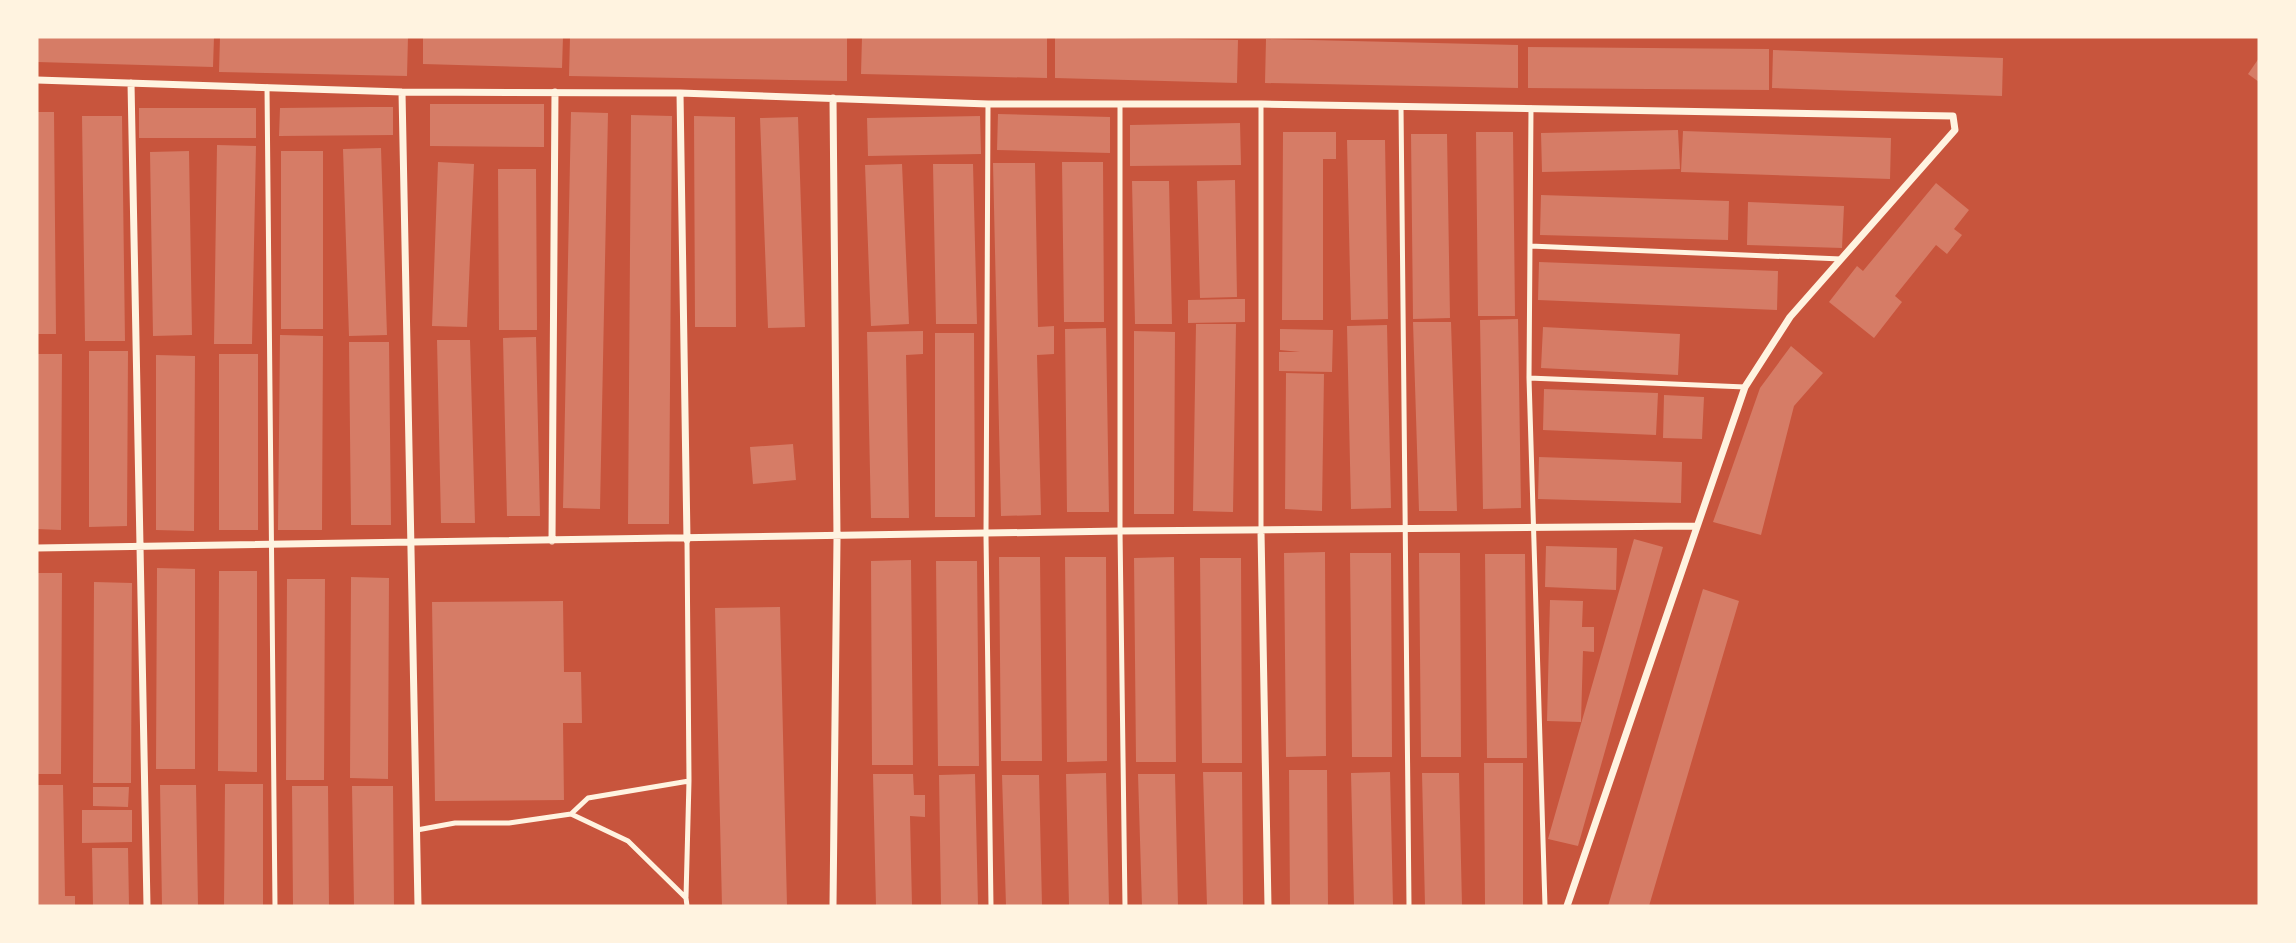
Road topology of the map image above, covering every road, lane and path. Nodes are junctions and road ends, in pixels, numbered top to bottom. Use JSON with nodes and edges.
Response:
{"nodes":[{"id":1,"x":37,"y":80,"type":"edge"},
{"id":2,"x":131,"y":83,"type":"junction"},
{"id":3,"x":267,"y":87,"type":"junction"},
{"id":4,"x":402,"y":92,"type":"junction"},
{"id":5,"x":555,"y":92,"type":"junction"},
{"id":6,"x":680,"y":93,"type":"junction"},
{"id":7,"x":833,"y":98,"type":"junction"},
{"id":8,"x":988,"y":104,"type":"junction"},
{"id":9,"x":1120,"y":104,"type":"junction"},
{"id":10,"x":1261,"y":104,"type":"junction"},
{"id":11,"x":1401,"y":106,"type":"junction"},
{"id":12,"x":1531,"y":108,"type":"junction"},
{"id":13,"x":1530,"y":246,"type":"junction"},
{"id":14,"x":1841,"y":259,"type":"junction"},
{"id":15,"x":1530,"y":379,"type":"junction"},
{"id":16,"x":1745,"y":387,"type":"junction"},
{"id":17,"x":1696,"y":526,"type":"junction"},
{"id":18,"x":1533,"y":528,"type":"junction"},
{"id":19,"x":1404,"y":530,"type":"junction"},
{"id":20,"x":1120,"y":531,"type":"junction"},
{"id":21,"x":1261,"y":532,"type":"junction"},
{"id":22,"x":986,"y":536,"type":"junction"},
{"id":23,"x":837,"y":538,"type":"junction"},
{"id":24,"x":687,"y":540,"type":"junction"},
{"id":25,"x":552,"y":541,"type":"junction"},
{"id":26,"x":412,"y":543,"type":"junction"},
{"id":27,"x":271,"y":545,"type":"junction"},
{"id":28,"x":138,"y":547,"type":"junction"},
{"id":29,"x":37,"y":548,"type":"edge"},
{"id":30,"x":689,"y":781,"type":"junction"},
{"id":31,"x":571,"y":814,"type":"junction"},
{"id":32,"x":417,"y":830,"type":"junction"},
{"id":33,"x":686,"y":898,"type":"junction"},
{"id":34,"x":147,"y":906,"type":"edge"},
{"id":35,"x":275,"y":906,"type":"edge"},
{"id":36,"x":418,"y":906,"type":"edge"},
{"id":37,"x":687,"y":906,"type":"edge"},
{"id":38,"x":833,"y":906,"type":"edge"},
{"id":39,"x":992,"y":906,"type":"edge"},
{"id":40,"x":1125,"y":906,"type":"edge"},
{"id":41,"x":1268,"y":906,"type":"edge"},
{"id":42,"x":1409,"y":906,"type":"edge"},
{"id":43,"x":1545,"y":906,"type":"edge"},
{"id":44,"x":1567,"y":906,"type":"edge"}],
"edges":[{"from":1,"to":2,"type":"street"},
{"from":2,"to":3,"type":"street"},
{"from":2,"to":28,"type":"street"},
{"from":3,"to":4,"type":"street"},
{"from":3,"to":27,"type":"lane"},
{"from":4,"to":5,"type":"street"},
{"from":4,"to":26,"type":"street"},
{"from":5,"to":6,"type":"street"},
{"from":5,"to":25,"type":"street"},
{"from":6,"to":7,"type":"street"},
{"from":6,"to":24,"type":"street"},
{"from":7,"to":8,"type":"street"},
{"from":7,"to":23,"type":"street"},
{"from":8,"to":9,"type":"street"},
{"from":8,"to":22,"type":"lane"},
{"from":9,"to":10,"type":"street"},
{"from":9,"to":20,"type":"lane"},
{"from":10,"to":11,"type":"street"},
{"from":10,"to":21,"type":"lane"},
{"from":11,"to":12,"type":"street"},
{"from":11,"to":19,"type":"lane"},
{"from":12,"to":13,"type":"lane"},
{"from":12,"to":14,"type":"street"},
{"from":13,"to":14,"type":"lane"},
{"from":13,"to":15,"type":"lane"},
{"from":14,"to":16,"type":"street"},
{"from":15,"to":16,"type":"lane"},
{"from":15,"to":18,"type":"lane"},
{"from":16,"to":17,"type":"street"},
{"from":17,"to":18,"type":"street"},
{"from":17,"to":44,"type":"street"},
{"from":18,"to":19,"type":"street"},
{"from":18,"to":43,"type":"lane"},
{"from":19,"to":21,"type":"street"},
{"from":19,"to":42,"type":"lane"},
{"from":20,"to":21,"type":"street"},
{"from":20,"to":22,"type":"street"},
{"from":20,"to":40,"type":"lane"},
{"from":21,"to":41,"type":"street"},
{"from":22,"to":23,"type":"street"},
{"from":22,"to":39,"type":"lane"},
{"from":23,"to":24,"type":"street"},
{"from":23,"to":38,"type":"street"},
{"from":24,"to":25,"type":"street"},
{"from":24,"to":30,"type":"lane"},
{"from":25,"to":26,"type":"street"},
{"from":26,"to":27,"type":"street"},
{"from":26,"to":32,"type":"street"},
{"from":27,"to":28,"type":"street"},
{"from":27,"to":35,"type":"lane"},
{"from":28,"to":29,"type":"street"},
{"from":28,"to":34,"type":"street"},
{"from":30,"to":31,"type":"lane"},
{"from":30,"to":33,"type":"lane"},
{"from":31,"to":32,"type":"lane"},
{"from":31,"to":33,"type":"lane"},
{"from":32,"to":36,"type":"street"},
{"from":33,"to":37,"type":"lane"}]}
